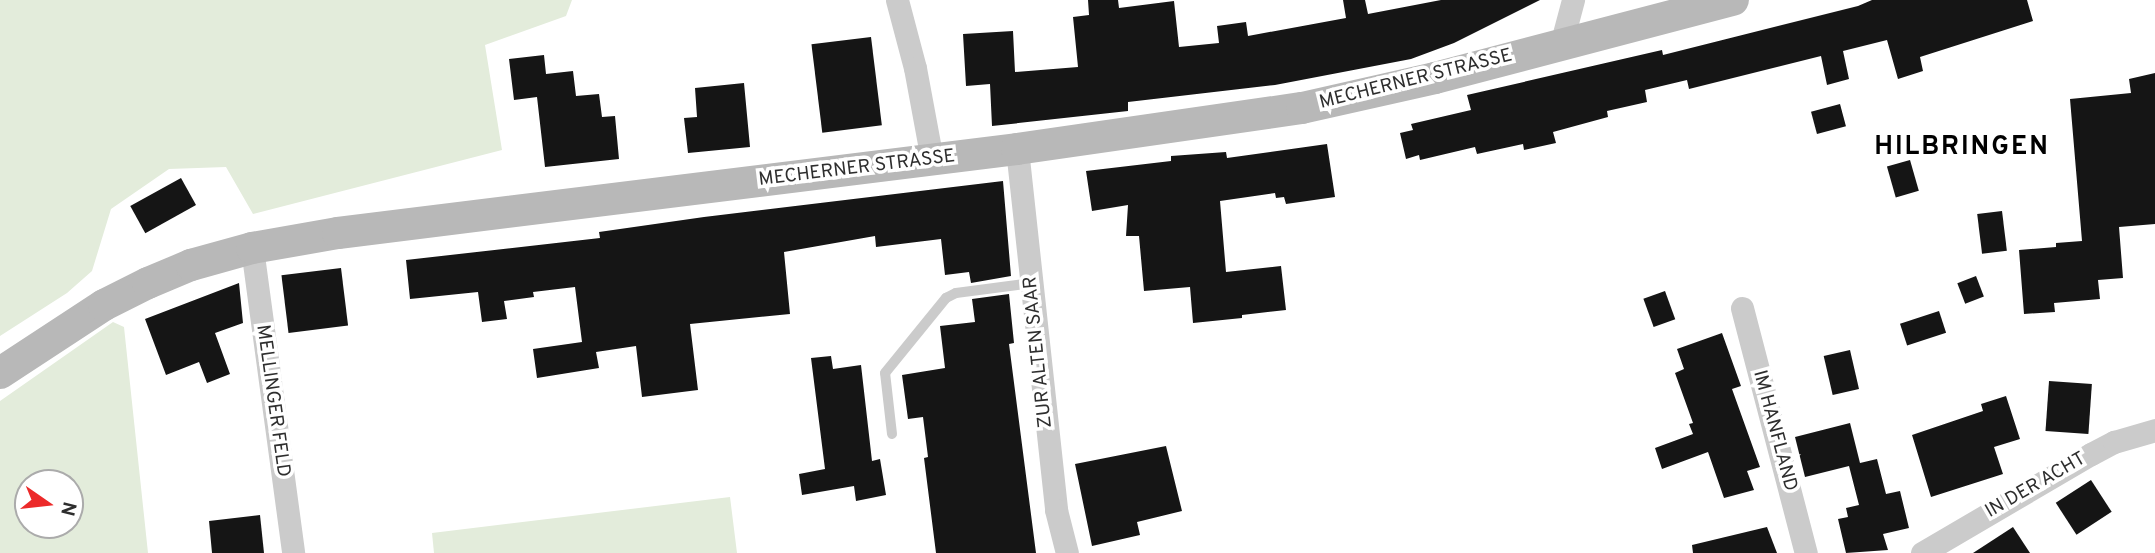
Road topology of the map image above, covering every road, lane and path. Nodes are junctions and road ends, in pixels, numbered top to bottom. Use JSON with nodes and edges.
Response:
{"nodes":[{"id":1,"x":897,"y":0,"type":"edge"},
{"id":2,"x":1573,"y":0,"type":"edge"},
{"id":3,"x":1733,"y":0,"type":"edge"},
{"id":4,"x":1561,"y":45,"type":"junction"},
{"id":5,"x":1017,"y":149,"type":"junction"},
{"id":6,"x":932,"y":160,"type":"junction"},
{"id":7,"x":251,"y":248,"type":"junction"},
{"id":8,"x":1032,"y":283,"type":"junction"},
{"id":9,"x":1742,"y":308,"type":"dead end"},
{"id":10,"x":0,"y":373,"type":"edge"},
{"id":11,"x":2155,"y":430,"type":"edge"},
{"id":12,"x":892,"y":434,"type":"dead end"},
{"id":13,"x":293,"y":553,"type":"edge"},
{"id":14,"x":1067,"y":553,"type":"edge"},
{"id":15,"x":1807,"y":553,"type":"edge"},
{"id":16,"x":1922,"y":553,"type":"edge"}],
"edges":[{"from":1,"to":6,"type":"street"},
{"from":2,"to":4,"type":"street"},
{"from":3,"to":4,"type":"main road","name":"MECHERNER STRASSE"},
{"from":4,"to":5,"type":"main road","name":"MECHERNER STRASSE"},
{"from":5,"to":6,"type":"main road","name":"MECHERNER STRASSE"},
{"from":5,"to":8,"type":"street","name":"ZUR ALTEN SAAR"},
{"from":6,"to":7,"type":"main road","name":"MECHERNER STRASSE"},
{"from":7,"to":10,"type":"main road","name":"MECHERNER STRASSE"},
{"from":7,"to":13,"type":"street","name":"MELLINGER FELD"},
{"from":8,"to":12,"type":"lane"},
{"from":8,"to":14,"type":"street","name":"ZUR ALTEN SAAR"},
{"from":9,"to":15,"type":"street","name":"IM HANFLAND"},
{"from":11,"to":16,"type":"street","name":"IN DER ACHT"}]}
